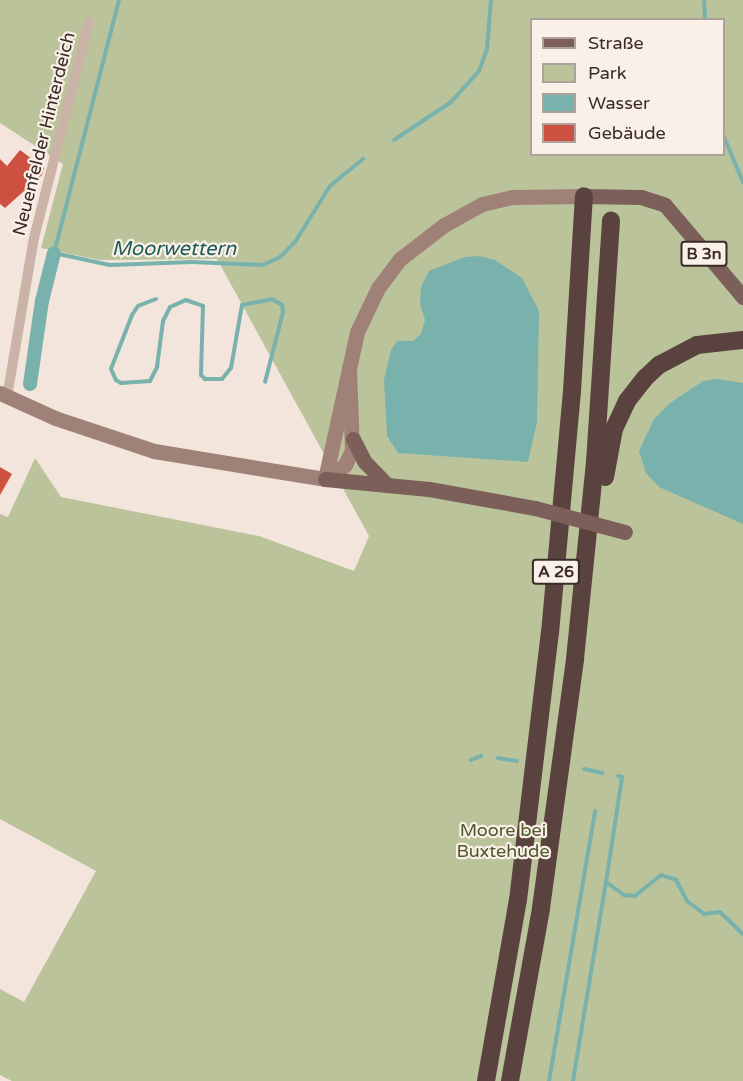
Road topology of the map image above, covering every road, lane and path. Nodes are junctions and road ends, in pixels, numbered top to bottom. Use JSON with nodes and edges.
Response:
{"nodes":[{"id":1,"x":89,"y":22,"type":"dead end"},
{"id":2,"x":584,"y":196,"type":"junction"},
{"id":3,"x":610,"y":221,"type":"dead end"},
{"id":4,"x":743,"y":297,"type":"edge"},
{"id":5,"x":743,"y":340,"type":"edge"},
{"id":6,"x":349,"y":367,"type":"junction"},
{"id":7,"x":4,"y":395,"type":"edge"},
{"id":8,"x":353,"y":439,"type":"junction"},
{"id":9,"x":325,"y":479,"type":"junction"},
{"id":10,"x":387,"y":484,"type":"junction"},
{"id":11,"x":625,"y":532,"type":"dead end"},
{"id":12,"x":567,"y":765,"type":"junction"},
{"id":13,"x":486,"y":1081,"type":"edge"},
{"id":14,"x":510,"y":1081,"type":"edge"}],
"edges":[{"from":1,"to":7,"type":"street","name":"Neuenfelder Hinterdeich"},
{"from":2,"to":4,"type":"main road","number":"B 3n"},
{"from":2,"to":6,"type":"main road"},
{"from":2,"to":13,"type":"highway","number":"A 26"},
{"from":3,"to":12,"type":"highway","number":"A 26"},
{"from":5,"to":12,"type":"highway"},
{"from":6,"to":8,"type":"main road"},
{"from":6,"to":9,"type":"main road"},
{"from":7,"to":9,"type":"main road"},
{"from":8,"to":9,"type":"main road"},
{"from":8,"to":10,"type":"main road"},
{"from":9,"to":10,"type":"main road"},
{"from":10,"to":11,"type":"main road","bridge":true},
{"from":12,"to":14,"type":"highway","number":"A 26"}]}
